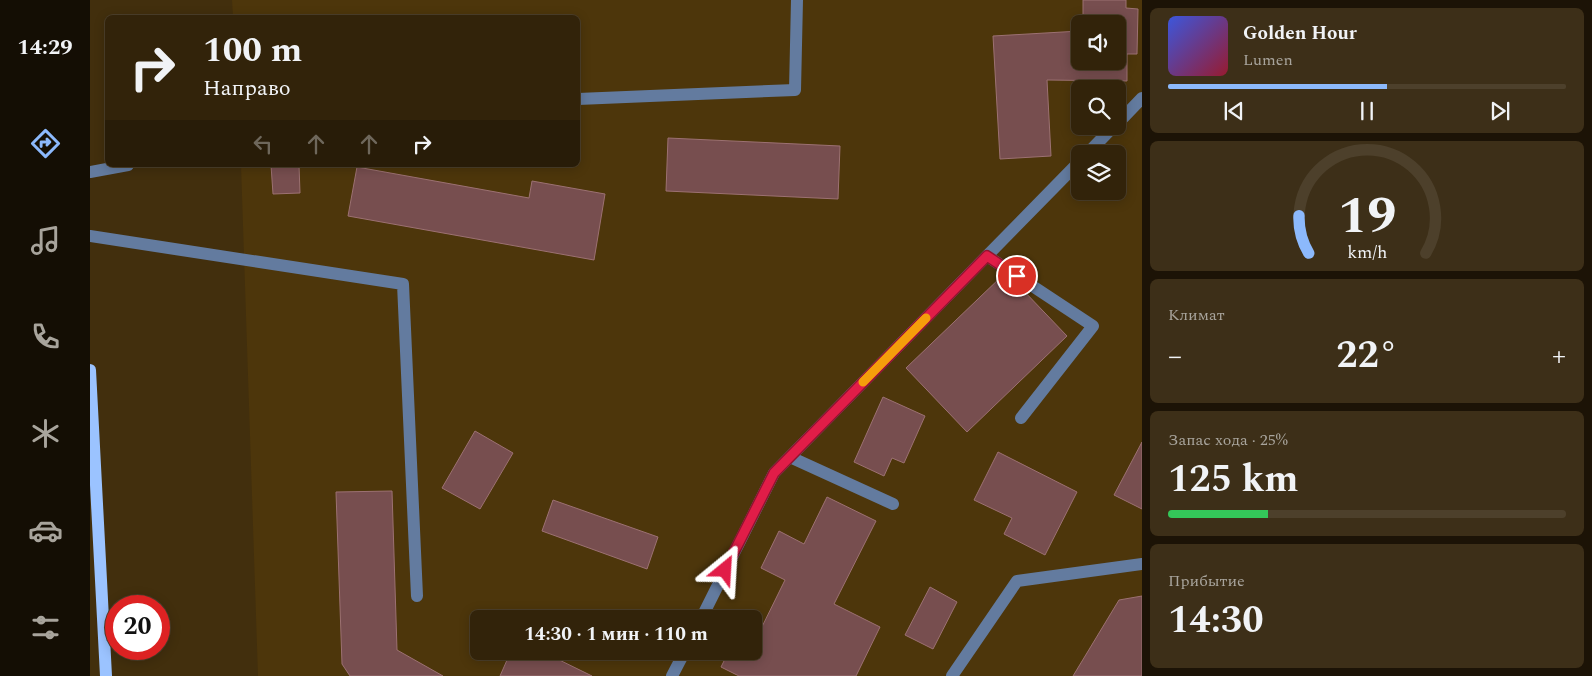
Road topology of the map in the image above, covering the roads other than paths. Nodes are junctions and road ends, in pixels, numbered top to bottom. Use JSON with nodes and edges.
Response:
{"nodes":[{"id":1,"x":797,"y":0,"type":"edge"},
{"id":2,"x":1142,"y":98,"type":"edge"},
{"id":3,"x":580,"y":99,"type":"edge"},
{"id":4,"x":1126,"y":115,"type":"edge"},
{"id":5,"x":1105,"y":135,"type":"edge"},
{"id":6,"x":1096,"y":145,"type":"edge"},
{"id":7,"x":117,"y":167,"type":"edge"},
{"id":8,"x":1071,"y":170,"type":"edge"},
{"id":9,"x":90,"y":172,"type":"edge"},
{"id":10,"x":90,"y":236,"type":"edge"},
{"id":11,"x":987,"y":256,"type":"junction"},
{"id":12,"x":90,"y":370,"type":"edge"},
{"id":13,"x":1021,"y":418,"type":"dead end"},
{"id":14,"x":790,"y":457,"type":"junction"},
{"id":15,"x":893,"y":504,"type":"dead end"},
{"id":16,"x":1142,"y":564,"type":"edge"},
{"id":17,"x":417,"y":596,"type":"dead end"},
{"id":18,"x":706,"y":610,"type":"edge"},
{"id":19,"x":680,"y":660,"type":"edge"},
{"id":20,"x":106,"y":676,"type":"edge"},
{"id":21,"x":672,"y":676,"type":"edge"},
{"id":22,"x":952,"y":676,"type":"edge"}],
"edges":[{"from":1,"to":3,"type":"lane"},
{"from":2,"to":4,"type":"lane"},
{"from":5,"to":6,"type":"lane"},
{"from":7,"to":9,"type":"lane"},
{"from":8,"to":11,"type":"lane"},
{"from":10,"to":17,"type":"lane"},
{"from":11,"to":13,"type":"lane"},
{"from":11,"to":14,"type":"lane"},
{"from":12,"to":20,"type":"main road"},
{"from":14,"to":15,"type":"lane"},
{"from":14,"to":18,"type":"lane"},
{"from":16,"to":22,"type":"lane"},
{"from":19,"to":21,"type":"lane"}]}
